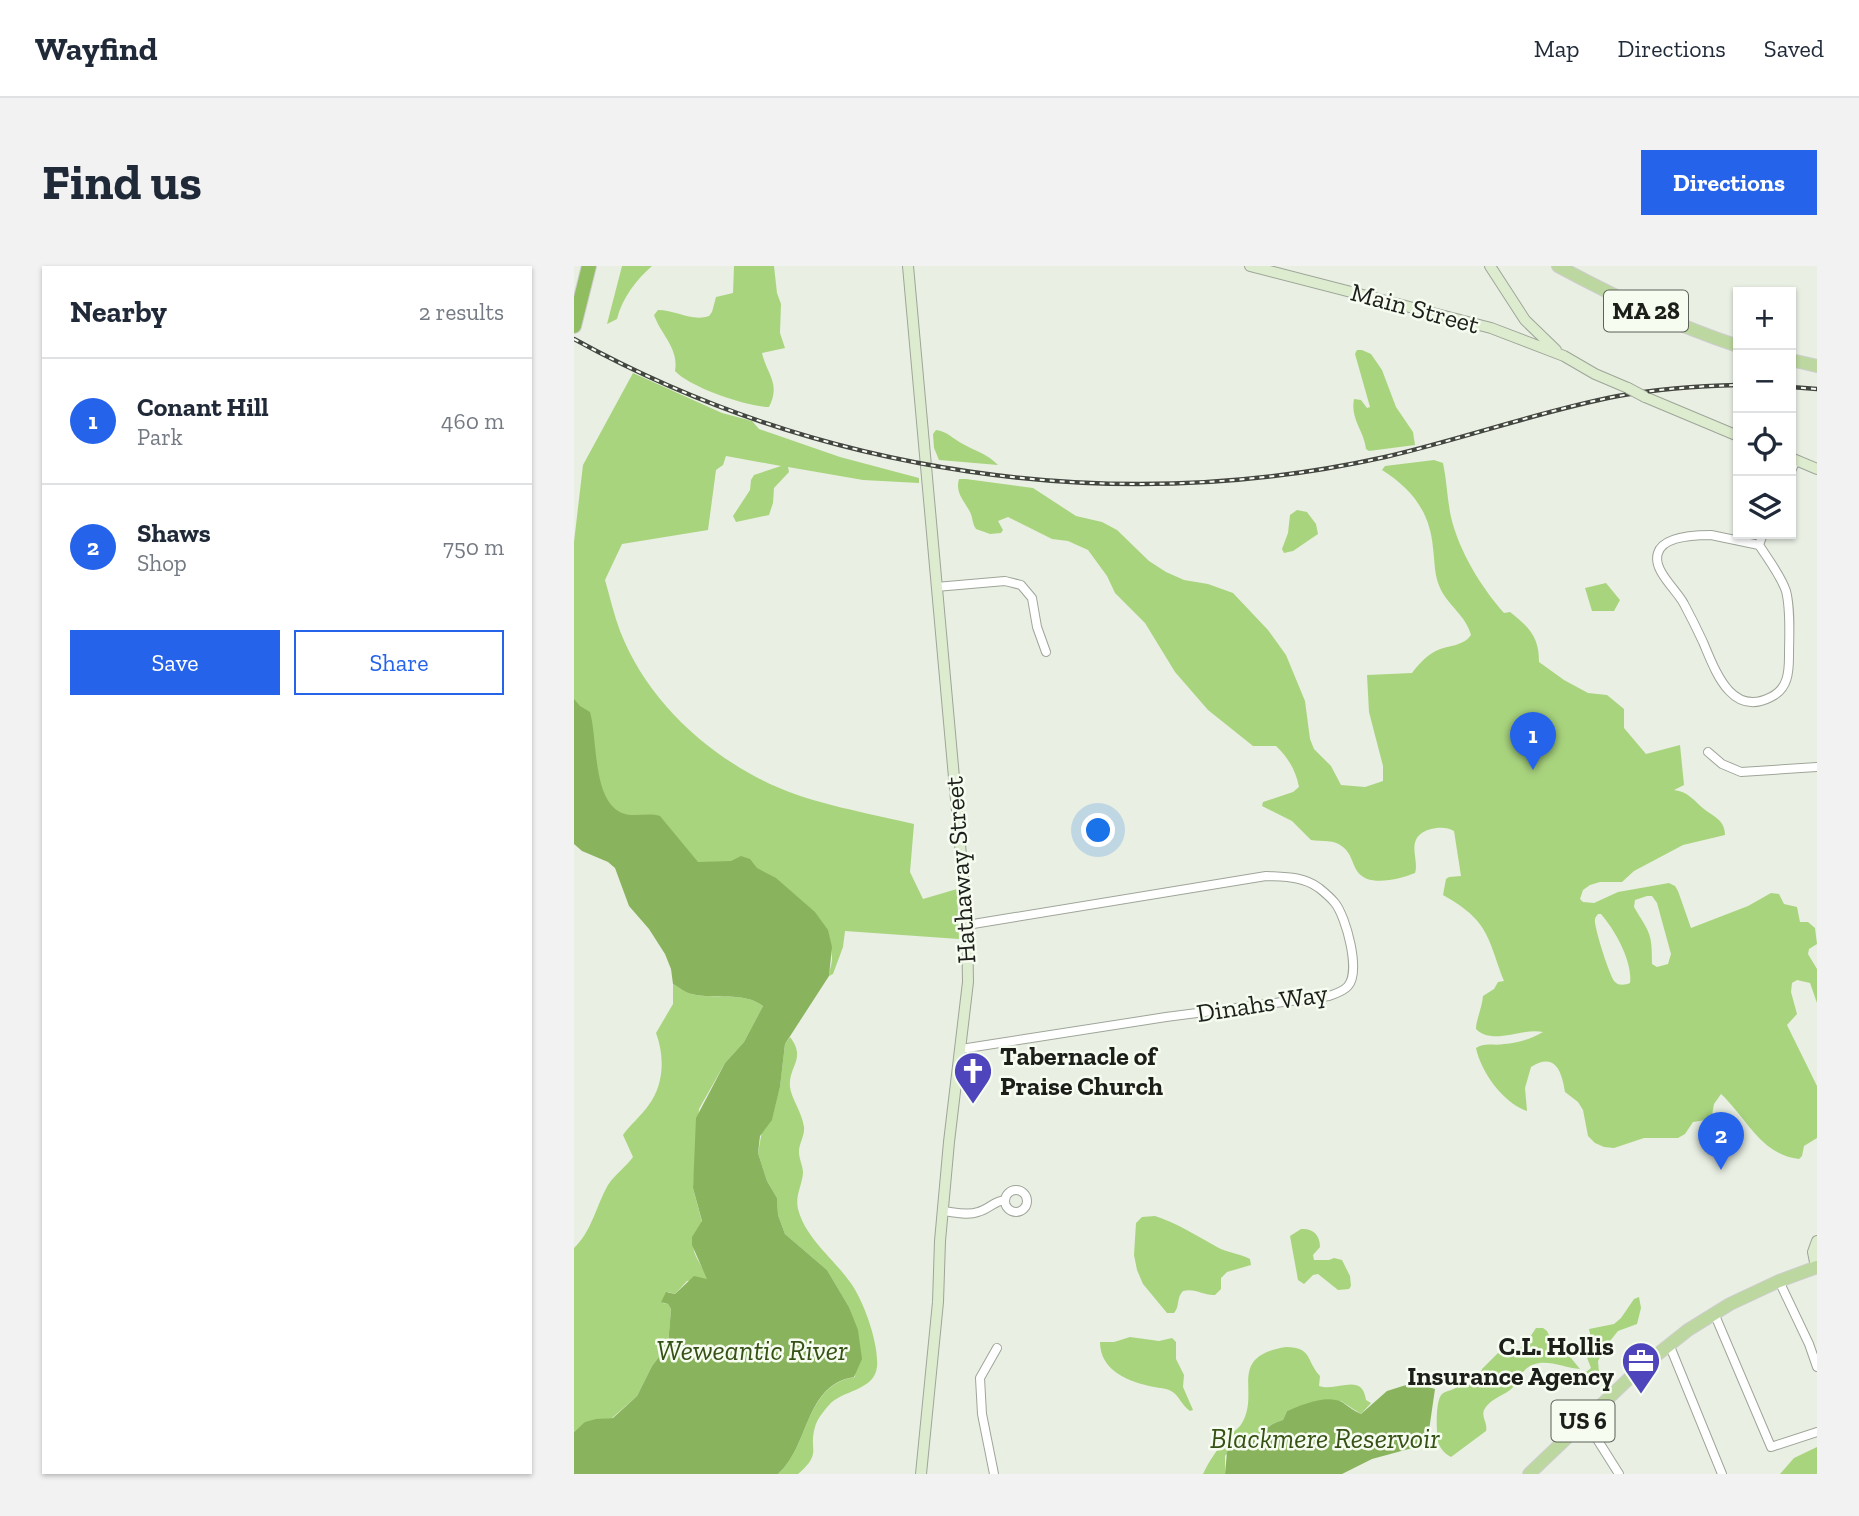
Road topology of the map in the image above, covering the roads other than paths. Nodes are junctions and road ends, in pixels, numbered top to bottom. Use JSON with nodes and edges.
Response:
{"nodes":[{"id":1,"x":589,"y":266,"type":"edge"},
{"id":2,"x":908,"y":266,"type":"edge"},
{"id":3,"x":1250,"y":266,"type":"edge"},
{"id":4,"x":1558,"y":266,"type":"edge"},
{"id":5,"x":1491,"y":267,"type":"edge"},
{"id":6,"x":1528,"y":323,"type":"junction"},
{"id":7,"x":574,"y":326,"type":"edge"},
{"id":8,"x":1499,"y":331,"type":"junction"},
{"id":9,"x":1511,"y":335,"type":"junction"},
{"id":10,"x":1733,"y":344,"type":"edge"},
{"id":11,"x":1564,"y":356,"type":"junction"},
{"id":12,"x":1796,"y":361,"type":"edge"},
{"id":13,"x":1817,"y":366,"type":"edge"},
{"id":14,"x":1733,"y":434,"type":"edge"},
{"id":15,"x":1796,"y":460,"type":"edge"},
{"id":16,"x":1817,"y":469,"type":"edge"},
{"id":17,"x":1761,"y":539,"type":"edge"},
{"id":18,"x":1759,"y":545,"type":"junction"},
{"id":19,"x":936,"y":587,"type":"junction"},
{"id":20,"x":1046,"y":652,"type":"dead end"},
{"id":21,"x":1708,"y":751,"type":"dead end"},
{"id":22,"x":1817,"y":767,"type":"edge"},
{"id":23,"x":967,"y":925,"type":"junction"},
{"id":24,"x":961,"y":1049,"type":"junction"},
{"id":25,"x":1005,"y":1200,"type":"dead end"},
{"id":26,"x":942,"y":1211,"type":"junction"},
{"id":27,"x":1817,"y":1241,"type":"edge"},
{"id":28,"x":1816,"y":1267,"type":"edge"},
{"id":29,"x":1779,"y":1281,"type":"junction"},
{"id":30,"x":1714,"y":1313,"type":"junction"},
{"id":31,"x":1669,"y":1344,"type":"junction"},
{"id":32,"x":997,"y":1348,"type":"dead end"},
{"id":33,"x":1817,"y":1367,"type":"edge"},
{"id":34,"x":1585,"y":1420,"type":"junction"},
{"id":35,"x":1817,"y":1432,"type":"edge"},
{"id":36,"x":920,"y":1474,"type":"edge"},
{"id":37,"x":994,"y":1474,"type":"edge"},
{"id":38,"x":1529,"y":1474,"type":"edge"},
{"id":39,"x":1619,"y":1474,"type":"edge"},
{"id":40,"x":1722,"y":1474,"type":"edge"}],
"edges":[{"from":1,"to":7,"type":"highway"},
{"from":2,"to":19,"type":"street","name":"Hathaway Street"},
{"from":3,"to":8,"type":"street","name":"Main Street"},
{"from":4,"to":10,"type":"main road","number":"MA 28"},
{"from":5,"to":6,"type":"street"},
{"from":6,"to":8,"type":"street","name":"Main Street"},
{"from":6,"to":9,"type":"street","name":"Main Street"},
{"from":6,"to":11,"type":"street"},
{"from":8,"to":9,"type":"street","name":"Main Street"},
{"from":9,"to":11,"type":"street","name":"Main Street"},
{"from":11,"to":14,"type":"street","name":"Main Street","bridge":true},
{"from":12,"to":13,"type":"main road"},
{"from":15,"to":16,"type":"street"},
{"from":17,"to":18,"type":"street"},
{"from":18,"to":18,"type":"street"},
{"from":19,"to":20,"type":"street"},
{"from":19,"to":23,"type":"street","name":"Hathaway Street"},
{"from":21,"to":22,"type":"street"},
{"from":23,"to":24,"type":"street","name":"Hathaway Street"},
{"from":23,"to":24,"type":"street","name":"Dinahs Way"},
{"from":24,"to":26,"type":"street","name":"Hathaway Street"},
{"from":25,"to":26,"type":"street"},
{"from":26,"to":36,"type":"street","name":"Hathaway Street"},
{"from":27,"to":28,"type":"street"},
{"from":28,"to":29,"type":"main road","number":"US 6"},
{"from":29,"to":30,"type":"main road","number":"US 6"},
{"from":29,"to":33,"type":"street"},
{"from":30,"to":31,"type":"main road","number":"US 6"},
{"from":30,"to":35,"type":"street"},
{"from":31,"to":34,"type":"main road","number":"US 6"},
{"from":31,"to":40,"type":"street"},
{"from":32,"to":37,"type":"street"},
{"from":34,"to":38,"type":"main road","number":"US 6"},
{"from":34,"to":39,"type":"street"}]}
